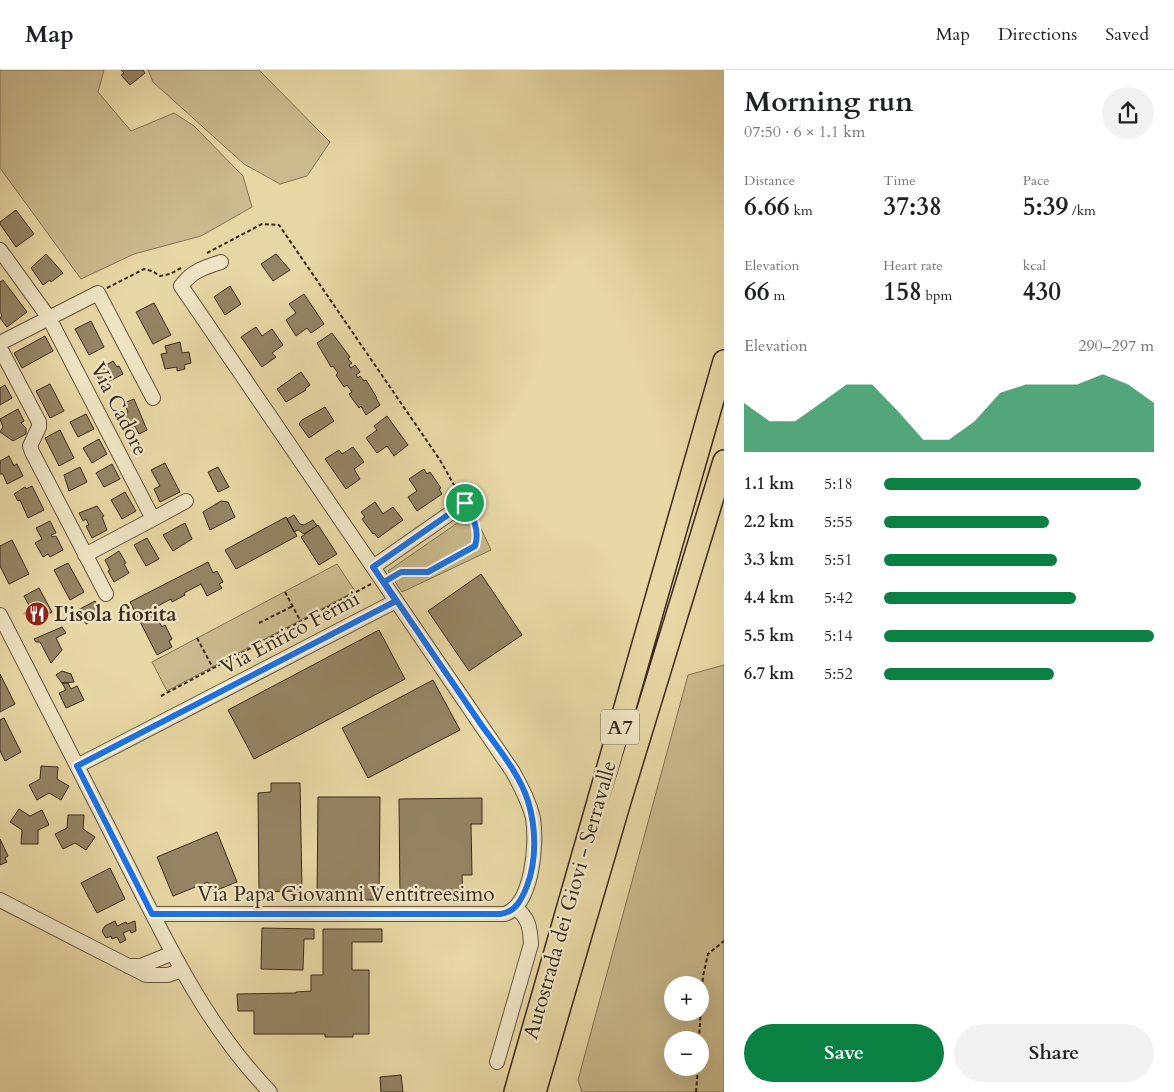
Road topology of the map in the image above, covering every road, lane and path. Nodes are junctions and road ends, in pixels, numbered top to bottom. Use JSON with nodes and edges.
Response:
{"nodes":[{"id":1,"x":0,"y":250,"type":"edge"},
{"id":2,"x":205,"y":255,"type":"dead end"},
{"id":3,"x":221,"y":262,"type":"dead end"},
{"id":4,"x":181,"y":268,"type":"dead end"},
{"id":5,"x":98,"y":293,"type":"junction"},
{"id":6,"x":49,"y":318,"type":"junction"},
{"id":7,"x":0,"y":343,"type":"edge"},
{"id":8,"x":0,"y":348,"type":"edge"},
{"id":9,"x":724,"y":362,"type":"edge"},
{"id":10,"x":153,"y":398,"type":"dead end"},
{"id":11,"x":724,"y":461,"type":"edge"},
{"id":12,"x":186,"y":502,"type":"dead end"},
{"id":13,"x":465,"y":503,"type":"junction"},
{"id":14,"x":153,"y":519,"type":"junction"},
{"id":15,"x":85,"y":555,"type":"junction"},
{"id":16,"x":373,"y":567,"type":"junction"},
{"id":17,"x":383,"y":580,"type":"junction"},
{"id":18,"x":285,"y":592,"type":"dead end"},
{"id":19,"x":106,"y":594,"type":"dead end"},
{"id":20,"x":396,"y":601,"type":"junction"},
{"id":21,"x":293,"y":606,"type":"junction"},
{"id":22,"x":0,"y":614,"type":"edge"},
{"id":23,"x":301,"y":622,"type":"junction"},
{"id":24,"x":259,"y":623,"type":"dead end"},
{"id":25,"x":197,"y":638,"type":"dead end"},
{"id":26,"x":213,"y":668,"type":"junction"},
{"id":27,"x":161,"y":696,"type":"dead end"},
{"id":28,"x":77,"y":766,"type":"junction"},
{"id":29,"x":0,"y":900,"type":"edge"},
{"id":30,"x":515,"y":908,"type":"junction"},
{"id":31,"x":152,"y":914,"type":"junction"},
{"id":32,"x":724,"y":941,"type":"edge"},
{"id":33,"x":173,"y":953,"type":"junction"},
{"id":34,"x":125,"y":966,"type":"junction"},
{"id":35,"x":182,"y":970,"type":"junction"},
{"id":36,"x":700,"y":1031,"type":"edge"},
{"id":37,"x":497,"y":1062,"type":"dead end"},
{"id":38,"x":697,"y":1076,"type":"edge"},
{"id":39,"x":270,"y":1092,"type":"edge"},
{"id":40,"x":515,"y":1092,"type":"edge"},
{"id":41,"x":535,"y":1092,"type":"edge"},
{"id":42,"x":696,"y":1092,"type":"edge"}],
"edges":[{"from":1,"to":6,"type":"street","name":"Via Cadore"},
{"from":2,"to":13,"type":"path"},
{"from":3,"to":16,"type":"street","name":"Via Enrico Fermi"},
{"from":4,"to":5,"type":"path"},
{"from":5,"to":6,"type":"street"},
{"from":5,"to":10,"type":"street"},
{"from":6,"to":7,"type":"street"},
{"from":6,"to":14,"type":"street","name":"Via Cadore"},
{"from":8,"to":15,"type":"street"},
{"from":9,"to":40,"type":"highway","name":"Autostrada dei Giovi - Serravalle","number":"A7"},
{"from":11,"to":41,"type":"highway","name":"Autostrada dei Giovi - Serravalle","number":"A7"},
{"from":12,"to":14,"type":"street"},
{"from":13,"to":16,"type":"street"},
{"from":13,"to":17,"type":"path"},
{"from":14,"to":15,"type":"street"},
{"from":15,"to":19,"type":"street"},
{"from":16,"to":17,"type":"street","name":"Via Enrico Fermi"},
{"from":17,"to":20,"type":"street","name":"Via Enrico Fermi"},
{"from":17,"to":23,"type":"path"},
{"from":18,"to":21,"type":"path"},
{"from":20,"to":28,"type":"street","name":"Via Enrico Fermi"},
{"from":20,"to":30,"type":"street","name":"Via Papa Giovanni Ventitreesimo"},
{"from":21,"to":23,"type":"path"},
{"from":21,"to":24,"type":"path"},
{"from":22,"to":28,"type":"street"},
{"from":23,"to":26,"type":"path"},
{"from":25,"to":26,"type":"path"},
{"from":26,"to":27,"type":"path"},
{"from":28,"to":31,"type":"street"},
{"from":29,"to":34,"type":"street"},
{"from":30,"to":31,"type":"street","name":"Via Papa Giovanni Ventitreesimo"},
{"from":30,"to":37,"type":"street"},
{"from":31,"to":33,"type":"street"},
{"from":32,"to":36,"type":"path"},
{"from":33,"to":34,"type":"street"},
{"from":33,"to":35,"type":"street"},
{"from":34,"to":35,"type":"street"},
{"from":35,"to":39,"type":"street"},
{"from":38,"to":42,"type":"path"}]}
